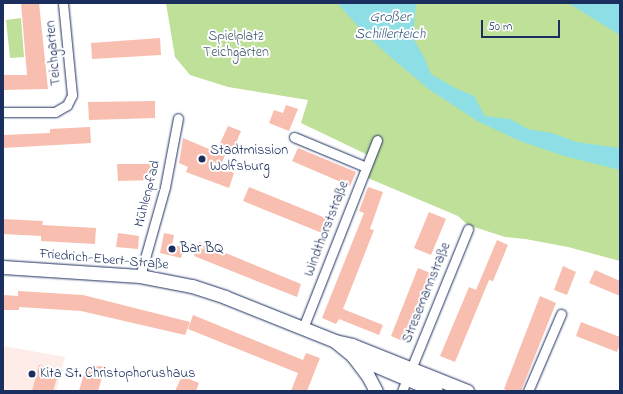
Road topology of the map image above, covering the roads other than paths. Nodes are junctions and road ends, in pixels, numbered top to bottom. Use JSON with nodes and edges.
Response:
{"nodes":[{"id":1,"x":63,"y":3,"type":"edge"},
{"id":2,"x":3,"y":112,"type":"edge"},
{"id":3,"x":178,"y":118,"type":"dead end"},
{"id":4,"x":294,"y":137,"type":"dead end"},
{"id":5,"x":377,"y":140,"type":"dead end"},
{"id":6,"x":366,"y":167,"type":"junction"},
{"id":7,"x":468,"y":229,"type":"dead end"},
{"id":8,"x":3,"y":267,"type":"edge"},
{"id":9,"x":140,"y":276,"type":"junction"},
{"id":10,"x":561,"y":314,"type":"dead end"},
{"id":11,"x":304,"y":328,"type":"junction"},
{"id":12,"x":335,"y":341,"type":"junction"},
{"id":13,"x":353,"y":356,"type":"junction"},
{"id":14,"x":406,"y":379,"type":"edge"},
{"id":15,"x":376,"y":391,"type":"edge"},
{"id":16,"x":436,"y":391,"type":"edge"},
{"id":17,"x":467,"y":391,"type":"edge"},
{"id":18,"x":528,"y":391,"type":"edge"}],
"edges":[{"from":1,"to":2,"type":"street","name":"Teichgarten"},
{"from":3,"to":9,"type":"street","name":"Mühlenpfad"},
{"from":4,"to":6,"type":"street"},
{"from":5,"to":6,"type":"street","name":"Windthorststraße"},
{"from":6,"to":11,"type":"street","name":"Windthorststraße"},
{"from":7,"to":14,"type":"street","name":"Stresemannstraße"},
{"from":8,"to":9,"type":"street","name":"Friedrich-Ebert-Straße"},
{"from":9,"to":11,"type":"street","name":"Friedrich-Ebert-Straße"},
{"from":10,"to":18,"type":"street"},
{"from":11,"to":12,"type":"street","name":"Friedrich-Ebert-Straße"},
{"from":12,"to":13,"type":"street","name":"Friedrich-Ebert-Straße"},
{"from":12,"to":14,"type":"street","name":"Friedrich-Ebert-Straße"},
{"from":13,"to":14,"type":"street","name":"Friedrich-Ebert-Straße"},
{"from":13,"to":15,"type":"street"},
{"from":14,"to":16,"type":"street","name":"Friedrich-Ebert-Straße"},
{"from":14,"to":17,"type":"street","name":"Friedrich-Ebert-Straße"}]}
